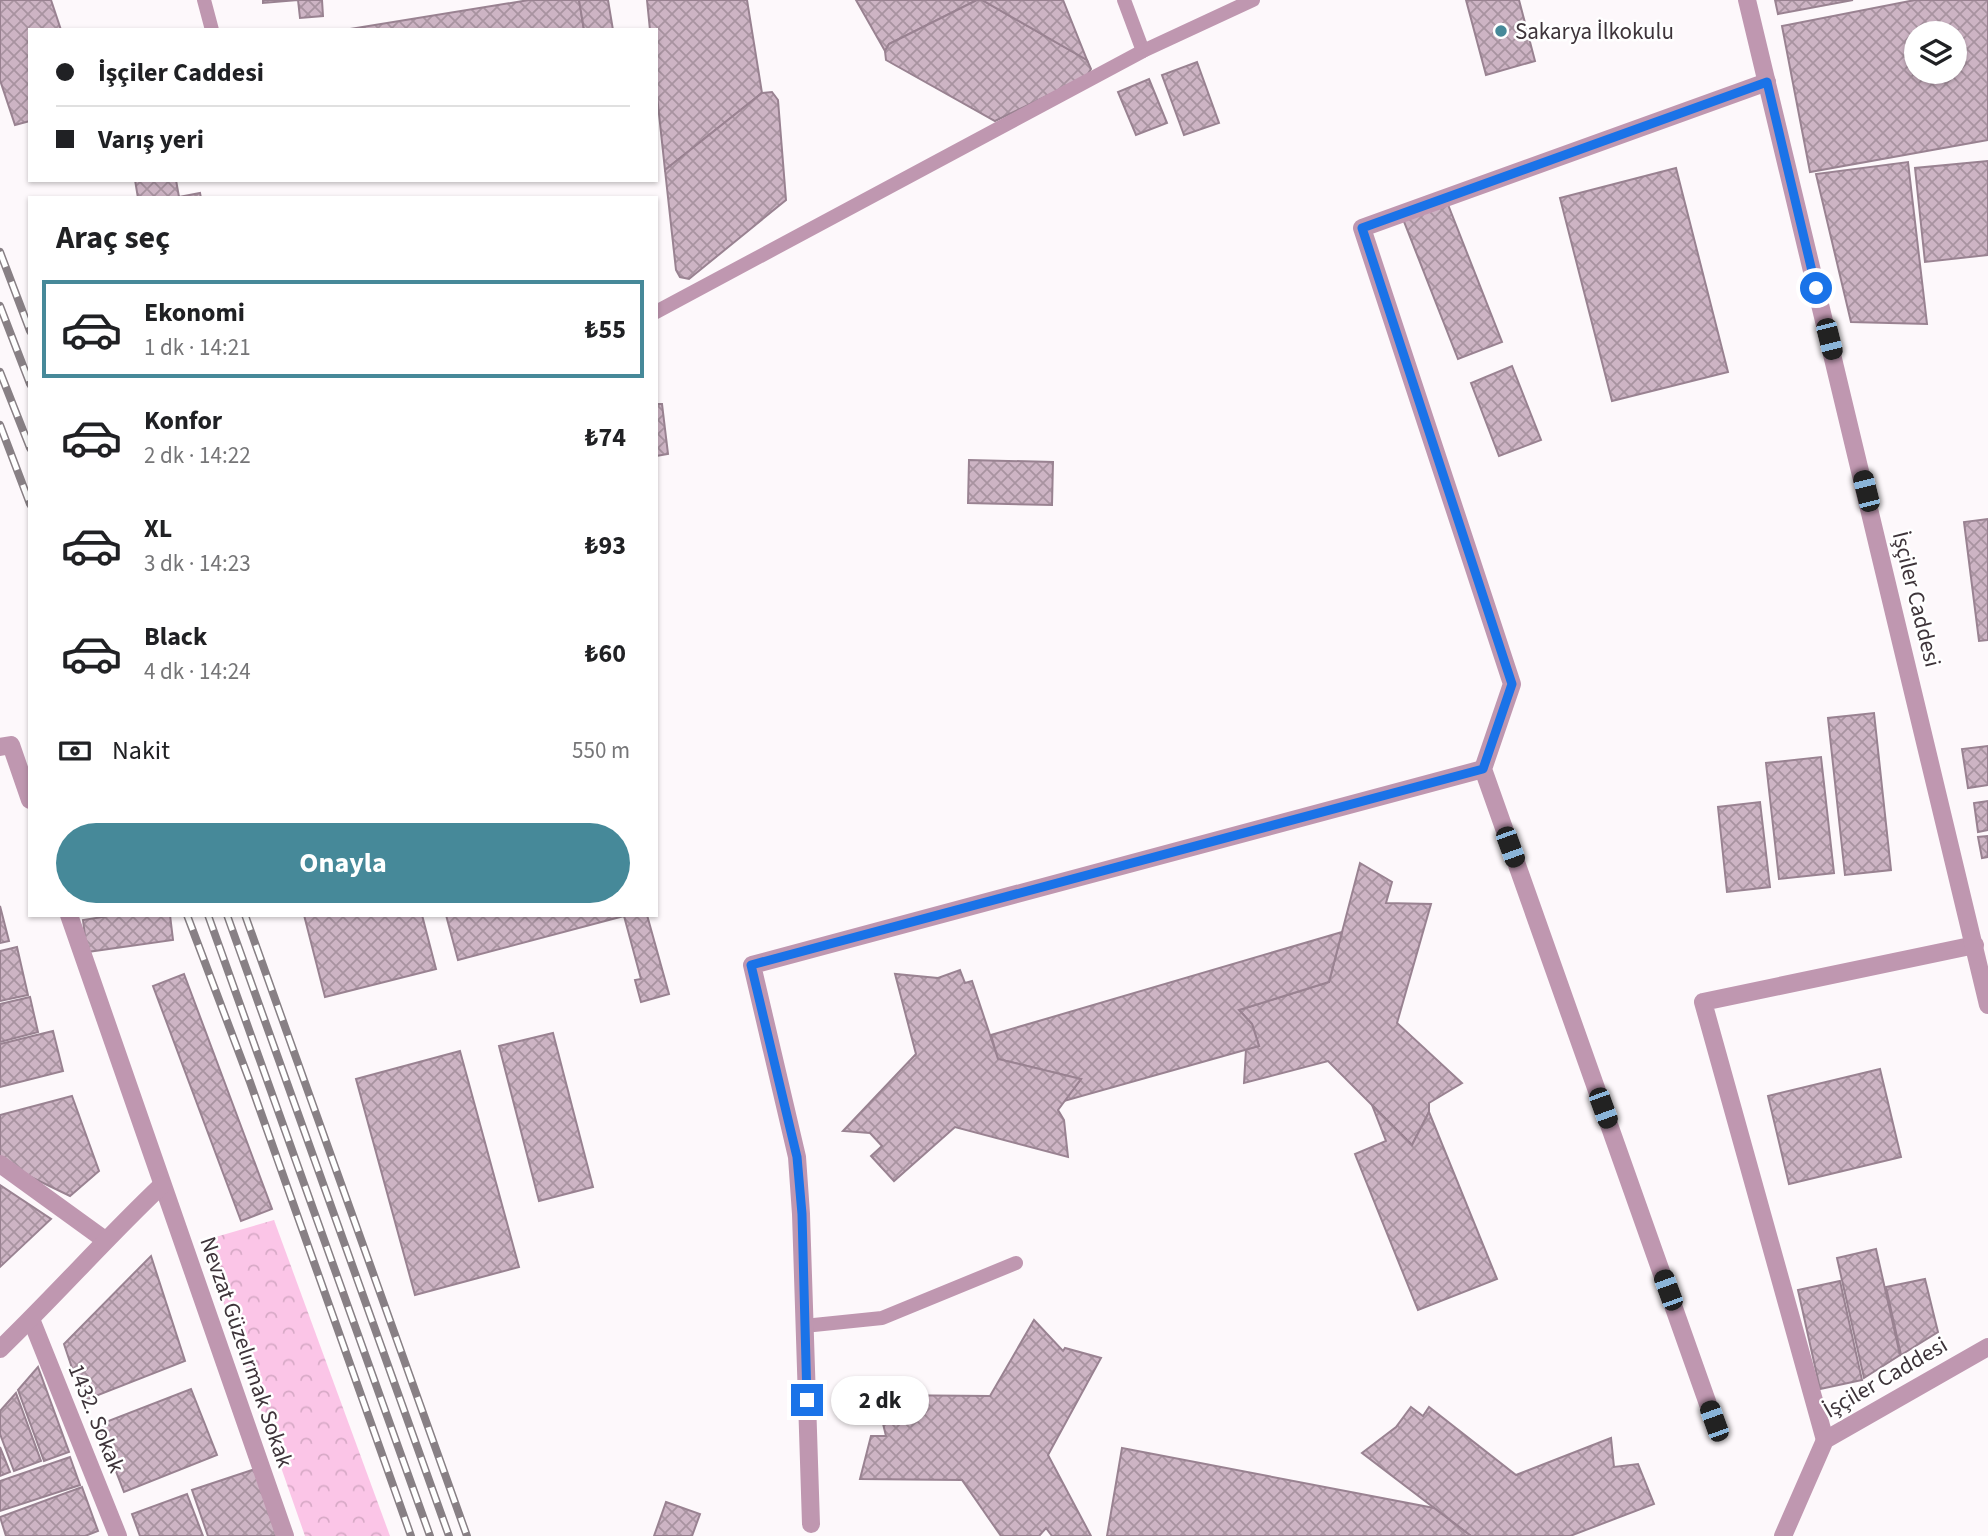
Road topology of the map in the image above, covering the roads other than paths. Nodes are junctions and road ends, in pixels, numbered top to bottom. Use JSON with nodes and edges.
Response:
{"nodes":[{"id":1,"x":204,"y":0,"type":"edge"},
{"id":2,"x":1124,"y":0,"type":"edge"},
{"id":3,"x":1253,"y":0,"type":"edge"},
{"id":4,"x":1748,"y":0,"type":"edge"},
{"id":5,"x":211,"y":28,"type":"edge"},
{"id":6,"x":1143,"y":51,"type":"junction"},
{"id":7,"x":1767,"y":82,"type":"junction"},
{"id":8,"x":658,"y":311,"type":"edge"},
{"id":9,"x":5,"y":746,"type":"edge"},
{"id":10,"x":1483,"y":769,"type":"junction"},
{"id":11,"x":28,"y":796,"type":"edge"},
{"id":12,"x":70,"y":917,"type":"edge"},
{"id":13,"x":1975,"y":944,"type":"junction"},
{"id":14,"x":1988,"y":1005,"type":"edge"},
{"id":15,"x":0,"y":1164,"type":"edge"},
{"id":16,"x":162,"y":1185,"type":"junction"},
{"id":17,"x":105,"y":1240,"type":"junction"},
{"id":18,"x":1016,"y":1263,"type":"dead end"},
{"id":19,"x":31,"y":1319,"type":"junction"},
{"id":20,"x":804,"y":1326,"type":"junction"},
{"id":21,"x":1988,"y":1347,"type":"edge"},
{"id":22,"x":0,"y":1349,"type":"edge"},
{"id":23,"x":1714,"y":1421,"type":"dead end"},
{"id":24,"x":1825,"y":1440,"type":"junction"},
{"id":25,"x":810,"y":1524,"type":"dead end"},
{"id":26,"x":118,"y":1536,"type":"edge"},
{"id":27,"x":285,"y":1536,"type":"edge"},
{"id":28,"x":1783,"y":1536,"type":"edge"}],
"edges":[{"from":1,"to":5,"type":"lane"},
{"from":2,"to":6,"type":"lane"},
{"from":3,"to":6,"type":"lane"},
{"from":4,"to":7,"type":"street","name":"İşçiler Caddesi"},
{"from":6,"to":8,"type":"lane"},
{"from":7,"to":10,"type":"street"},
{"from":7,"to":13,"type":"street","name":"İşçiler Caddesi"},
{"from":9,"to":11,"type":"street"},
{"from":10,"to":20,"type":"street"},
{"from":10,"to":23,"type":"street"},
{"from":12,"to":16,"type":"street","name":"Nevzat Güzelırmak Sokak"},
{"from":13,"to":14,"type":"street","name":"İşçiler Caddesi"},
{"from":13,"to":24,"type":"street"},
{"from":15,"to":17,"type":"street"},
{"from":16,"to":17,"type":"street"},
{"from":16,"to":27,"type":"street","name":"Nevzat Güzelırmak Sokak"},
{"from":17,"to":19,"type":"street"},
{"from":18,"to":20,"type":"lane"},
{"from":19,"to":22,"type":"street"},
{"from":19,"to":26,"type":"street","name":"1432. Sokak"},
{"from":20,"to":25,"type":"street"},
{"from":21,"to":24,"type":"street","name":"İşçiler Caddesi"},
{"from":24,"to":28,"type":"street","name":"İşçiler Caddesi"}]}
